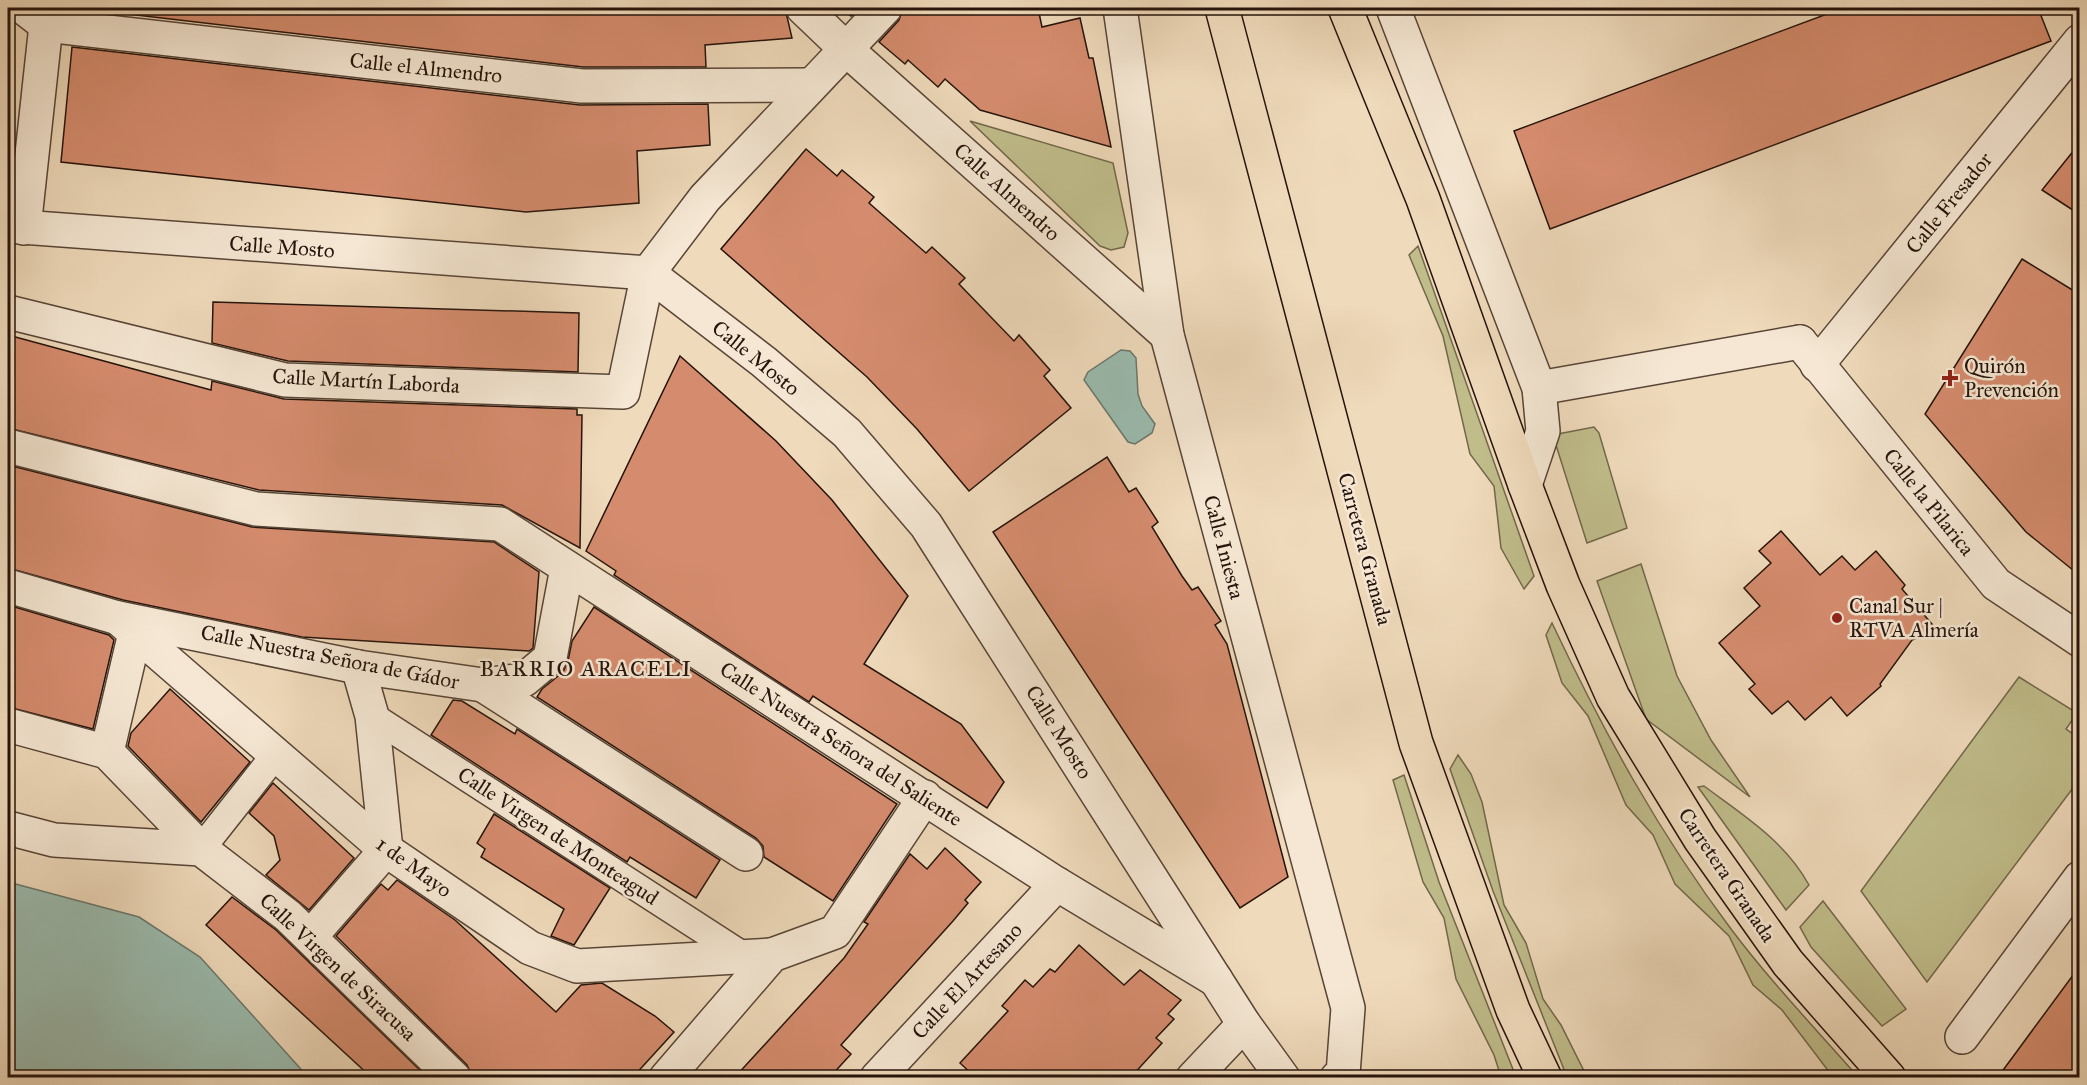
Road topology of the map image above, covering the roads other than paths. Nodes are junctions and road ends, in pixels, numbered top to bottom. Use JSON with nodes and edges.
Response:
{"nodes":[{"id":1,"x":803,"y":8,"type":"edge"},
{"id":2,"x":885,"y":8,"type":"edge"},
{"id":3,"x":1120,"y":8,"type":"edge"},
{"id":4,"x":1222,"y":8,"type":"edge"},
{"id":5,"x":1345,"y":8,"type":"edge"},
{"id":6,"x":1392,"y":8,"type":"edge"},
{"id":7,"x":35,"y":16,"type":"edge"},
{"id":8,"x":2079,"y":41,"type":"edge"},
{"id":9,"x":847,"y":50,"type":"junction"},
{"id":10,"x":809,"y":85,"type":"junction"},
{"id":11,"x":16,"y":227,"type":"edge"},
{"id":12,"x":648,"y":273,"type":"junction"},
{"id":13,"x":8,"y":312,"type":"edge"},
{"id":14,"x":1167,"y":335,"type":"junction"},
{"id":15,"x":1808,"y":353,"type":"junction"},
{"id":16,"x":1539,"y":388,"type":"junction"},
{"id":17,"x":8,"y":446,"type":"edge"},
{"id":18,"x":1525,"y":486,"type":"junction"},
{"id":19,"x":567,"y":568,"type":"junction"},
{"id":20,"x":8,"y":586,"type":"edge"},
{"id":21,"x":127,"y":626,"type":"junction"},
{"id":22,"x":2079,"y":640,"type":"edge"},
{"id":23,"x":358,"y":667,"type":"junction"},
{"id":24,"x":483,"y":685,"type":"junction"},
{"id":25,"x":372,"y":716,"type":"junction"},
{"id":26,"x":8,"y":725,"type":"edge"},
{"id":27,"x":107,"y":752,"type":"junction"},
{"id":28,"x":276,"y":754,"type":"junction"},
{"id":29,"x":925,"y":797,"type":"junction"},
{"id":30,"x":8,"y":828,"type":"edge"},
{"id":31,"x":201,"y":849,"type":"junction"},
{"id":32,"x":386,"y":850,"type":"junction"},
{"id":33,"x":746,"y":854,"type":"dead end"},
{"id":34,"x":2079,"y":878,"type":"edge"},
{"id":35,"x":1058,"y":884,"type":"junction"},
{"id":36,"x":310,"y":937,"type":"junction"},
{"id":37,"x":758,"y":956,"type":"junction"},
{"id":38,"x":1216,"y":980,"type":"junction"},
{"id":39,"x":1244,"y":1024,"type":"junction"},
{"id":40,"x":1962,"y":1037,"type":"dead end"},
{"id":41,"x":454,"y":1077,"type":"edge"},
{"id":42,"x":666,"y":1077,"type":"edge"},
{"id":43,"x":877,"y":1077,"type":"edge"},
{"id":44,"x":1193,"y":1077,"type":"edge"},
{"id":45,"x":1283,"y":1077,"type":"edge"},
{"id":46,"x":1337,"y":1077,"type":"edge"},
{"id":47,"x":1545,"y":1077,"type":"edge"},
{"id":48,"x":1889,"y":1077,"type":"edge"}],
"edges":[{"from":1,"to":9,"type":"street","name":"Calle Almendro"},
{"from":2,"to":9,"type":"street"},
{"from":3,"to":14,"type":"street","name":"Calle Iniesta"},
{"from":4,"to":47,"type":"main road","name":"Carretera Granada"},
{"from":5,"to":18,"type":"main road","name":"Carretera Granada"},
{"from":6,"to":16,"type":"street"},
{"from":7,"to":10,"type":"street","name":"Calle el Almendro"},
{"from":7,"to":11,"type":"street"},
{"from":8,"to":15,"type":"street","name":"Calle Fresador"},
{"from":9,"to":10,"type":"street"},
{"from":9,"to":14,"type":"street","name":"Calle Almendro"},
{"from":10,"to":12,"type":"street"},
{"from":11,"to":12,"type":"street","name":"Calle Mosto"},
{"from":12,"to":13,"type":"street","name":"Calle Martín Laborda"},
{"from":12,"to":38,"type":"street","name":"Calle Mosto"},
{"from":14,"to":46,"type":"street","name":"Calle Iniesta"},
{"from":15,"to":16,"type":"street"},
{"from":15,"to":22,"type":"street","name":"Calle la Pilarica"},
{"from":16,"to":18,"type":"street"},
{"from":17,"to":19,"type":"street","name":"Calle Nuestra Señora del Saliente"},
{"from":18,"to":48,"type":"main road","name":"Carretera Granada"},
{"from":19,"to":24,"type":"street","name":"Calle Nuestra Señora de Gádor"},
{"from":19,"to":29,"type":"street","name":"Calle Nuestra Señora del Saliente"},
{"from":20,"to":21,"type":"street","name":"Calle Nuestra Señora de Gádor"},
{"from":21,"to":23,"type":"street","name":"Calle Nuestra Señora de Gádor"},
{"from":21,"to":27,"type":"street"},
{"from":21,"to":28,"type":"street","name":"1 de Mayo"},
{"from":23,"to":24,"type":"street","name":"Calle Nuestra Señora de Gádor"},
{"from":23,"to":25,"type":"street"},
{"from":24,"to":33,"type":"street"},
{"from":25,"to":32,"type":"street"},
{"from":25,"to":37,"type":"street","name":"Calle Virgen de Monteagud"},
{"from":26,"to":27,"type":"street"},
{"from":27,"to":31,"type":"street","name":"Calle Virgen de Siracusa"},
{"from":28,"to":31,"type":"street"},
{"from":28,"to":32,"type":"street","name":"1 de Mayo"},
{"from":29,"to":35,"type":"street","name":"Calle Nuestra Señora del Saliente"},
{"from":29,"to":37,"type":"street"},
{"from":30,"to":31,"type":"street"},
{"from":31,"to":36,"type":"street","name":"Calle Virgen de Siracusa"},
{"from":32,"to":36,"type":"street"},
{"from":32,"to":37,"type":"street","name":"1 de Mayo"},
{"from":34,"to":40,"type":"street"},
{"from":35,"to":38,"type":"street","name":"Calle Nuestra Señora del Saliente"},
{"from":35,"to":43,"type":"street","name":"Calle El Artesano"},
{"from":36,"to":41,"type":"street","name":"Calle Virgen de Siracusa"},
{"from":37,"to":42,"type":"street"},
{"from":38,"to":39,"type":"street","name":"Calle Mosto"},
{"from":39,"to":44,"type":"street"},
{"from":39,"to":45,"type":"street","name":"Calle Mosto"}]}
